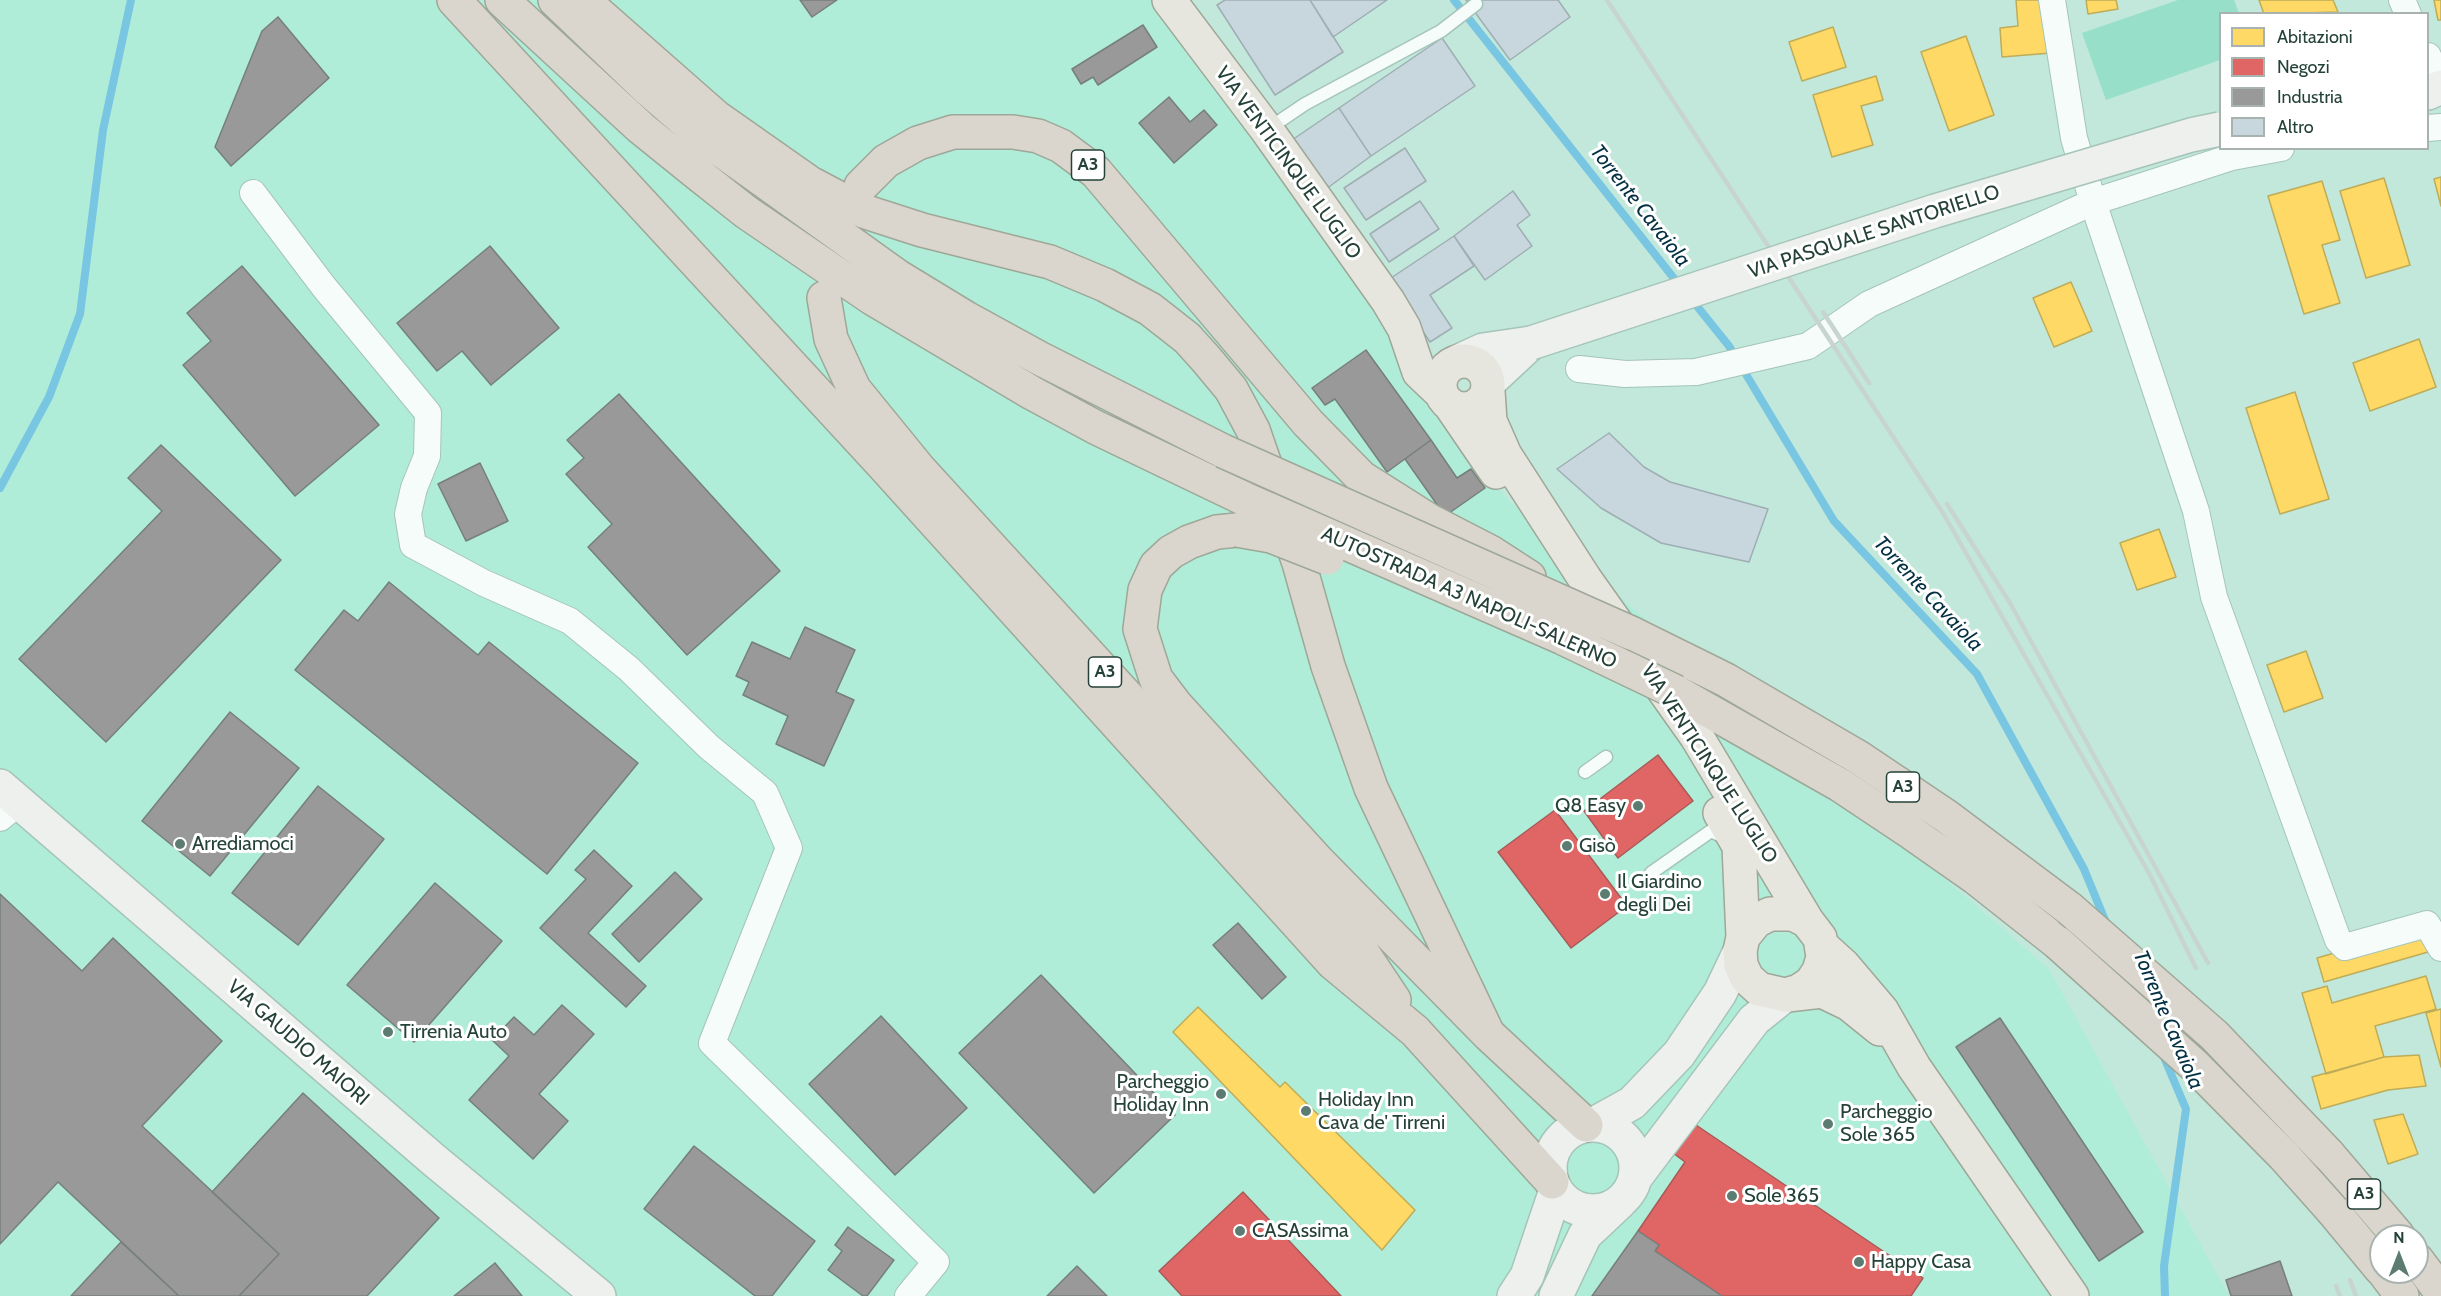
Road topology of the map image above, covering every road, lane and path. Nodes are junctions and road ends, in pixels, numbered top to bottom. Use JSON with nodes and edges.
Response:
{"nodes":[{"id":1,"x":454,"y":0,"type":"edge"},
{"id":2,"x":502,"y":0,"type":"edge"},
{"id":3,"x":555,"y":0,"type":"edge"},
{"id":4,"x":583,"y":0,"type":"edge"},
{"id":5,"x":1168,"y":0,"type":"edge"},
{"id":6,"x":2052,"y":0,"type":"edge"},
{"id":7,"x":1476,"y":4,"type":"dead end"},
{"id":8,"x":2429,"y":60,"type":"edge"},
{"id":9,"x":2441,"y":86,"type":"edge"},
{"id":10,"x":2219,"y":129,"type":"edge"},
{"id":11,"x":1267,"y":130,"type":"junction"},
{"id":12,"x":2270,"y":150,"type":"edge"},
{"id":13,"x":861,"y":186,"type":"dead end"},
{"id":14,"x":253,"y":193,"type":"dead end"},
{"id":15,"x":2092,"y":202,"type":"junction"},
{"id":16,"x":824,"y":298,"type":"dead end"},
{"id":17,"x":1404,"y":328,"type":"junction"},
{"id":18,"x":1531,"y":343,"type":"junction"},
{"id":19,"x":1457,"y":362,"type":"junction"},
{"id":20,"x":1579,"y":369,"type":"dead end"},
{"id":21,"x":1488,"y":387,"type":"junction"},
{"id":22,"x":1446,"y":399,"type":"junction"},
{"id":23,"x":1241,"y":515,"type":"junction"},
{"id":24,"x":1576,"y":608,"type":"junction"},
{"id":25,"x":1606,"y":757,"type":"dead end"},
{"id":26,"x":1585,"y":772,"type":"dead end"},
{"id":27,"x":6,"y":802,"type":"edge"},
{"id":28,"x":1725,"y":838,"type":"junction"},
{"id":29,"x":1651,"y":873,"type":"dead end"},
{"id":30,"x":1815,"y":934,"type":"junction"},
{"id":31,"x":1741,"y":944,"type":"junction"},
{"id":32,"x":2441,"y":948,"type":"edge"},
{"id":33,"x":1785,"y":995,"type":"junction"},
{"id":34,"x":1415,"y":1031,"type":"junction"},
{"id":35,"x":1488,"y":1034,"type":"junction"},
{"id":36,"x":1914,"y":1067,"type":"junction"},
{"id":37,"x":1590,"y":1124,"type":"junction"},
{"id":38,"x":1554,"y":1186,"type":"junction"},
{"id":39,"x":1628,"y":1189,"type":"junction"},
{"id":40,"x":2388,"y":1224,"type":"edge"},
{"id":41,"x":2369,"y":1254,"type":"edge"},
{"id":42,"x":2429,"y":1276,"type":"edge"},
{"id":43,"x":2393,"y":1284,"type":"edge"},
{"id":44,"x":2441,"y":1292,"type":"edge"},
{"id":45,"x":599,"y":1296,"type":"edge"},
{"id":46,"x":908,"y":1296,"type":"edge"},
{"id":47,"x":1514,"y":1296,"type":"edge"},
{"id":48,"x":1556,"y":1296,"type":"edge"},
{"id":49,"x":2072,"y":1296,"type":"edge"},
{"id":50,"x":2402,"y":1296,"type":"edge"}],
"edges":[{"from":1,"to":34,"type":"highway"},
{"from":2,"to":23,"type":"highway"},
{"from":3,"to":24,"type":"highway","name":"AUTOSTRADA A3 NAPOLI-SALERNO","number":"A3","bridge":true},
{"from":4,"to":35,"type":"highway"},
{"from":5,"to":11,"type":"main road","name":"VIA VENTICINQUE LUGLIO"},
{"from":6,"to":15,"type":"street"},
{"from":7,"to":11,"type":"lane"},
{"from":8,"to":9,"type":"street"},
{"from":10,"to":18,"type":"street","name":"VIA PASQUALE SANTORIELLO","bridge":true},
{"from":11,"to":17,"type":"main road","name":"VIA VENTICINQUE LUGLIO"},
{"from":12,"to":15,"type":"street"},
{"from":13,"to":24,"type":"highway","number":"A3","bridge":true},
{"from":14,"to":46,"type":"street"},
{"from":15,"to":20,"type":"street"},
{"from":15,"to":32,"type":"street"},
{"from":16,"to":34,"type":"highway","number":"A3"},
{"from":17,"to":19,"type":"main road","name":"VIA VENTICINQUE LUGLIO"},
{"from":17,"to":22,"type":"main road","name":"VIA VENTICINQUE LUGLIO"},
{"from":18,"to":19,"type":"street","name":"VIA PASQUALE SANTORIELLO"},
{"from":18,"to":21,"type":"street","name":"VIA PASQUALE SANTORIELLO"},
{"from":19,"to":21,"type":"main road","name":"VIA VENTICINQUE LUGLIO"},
{"from":19,"to":22,"type":"main road"},
{"from":21,"to":22,"type":"main road"},
{"from":21,"to":30,"type":"main road","name":"VIA VENTICINQUE LUGLIO"},
{"from":22,"to":28,"type":"main road","name":"VIA VENTICINQUE LUGLIO"},
{"from":23,"to":35,"type":"highway"},
{"from":23,"to":41,"type":"highway","name":"AUTOSTRADA A3 NAPOLI-SALERNO","number":"A3","bridge":true},
{"from":24,"to":40,"type":"highway","name":"AUTOSTRADA A3 NAPOLI-SALERNO","number":"A3","bridge":true},
{"from":25,"to":26,"type":"lane"},
{"from":27,"to":45,"type":"street","name":"VIA GAUDIO MAIORI"},
{"from":28,"to":29,"type":"lane"},
{"from":28,"to":31,"type":"main road","name":"VIA VENTICINQUE LUGLIO"},
{"from":30,"to":31,"type":"main road","name":"VIA VENTICINQUE LUGLIO"},
{"from":30,"to":33,"type":"main road"},
{"from":30,"to":36,"type":"main road","name":"VIA VENTICINQUE LUGLIO"},
{"from":31,"to":33,"type":"main road","name":"VIA VENTICINQUE LUGLIO"},
{"from":31,"to":37,"type":"street"},
{"from":33,"to":36,"type":"main road","name":"VIA VENTICINQUE LUGLIO"},
{"from":33,"to":39,"type":"street"},
{"from":34,"to":38,"type":"highway"},
{"from":35,"to":37,"type":"highway"},
{"from":36,"to":49,"type":"main road","name":"VIA VENTICINQUE LUGLIO"},
{"from":37,"to":38,"type":"street"},
{"from":37,"to":39,"type":"street"},
{"from":38,"to":39,"type":"street"},
{"from":38,"to":47,"type":"street"},
{"from":39,"to":48,"type":"street"},
{"from":42,"to":44,"type":"highway"},
{"from":43,"to":50,"type":"highway","name":"AUTOSTRADA A3 NAPOLI-SALERNO","number":"A3"}]}
